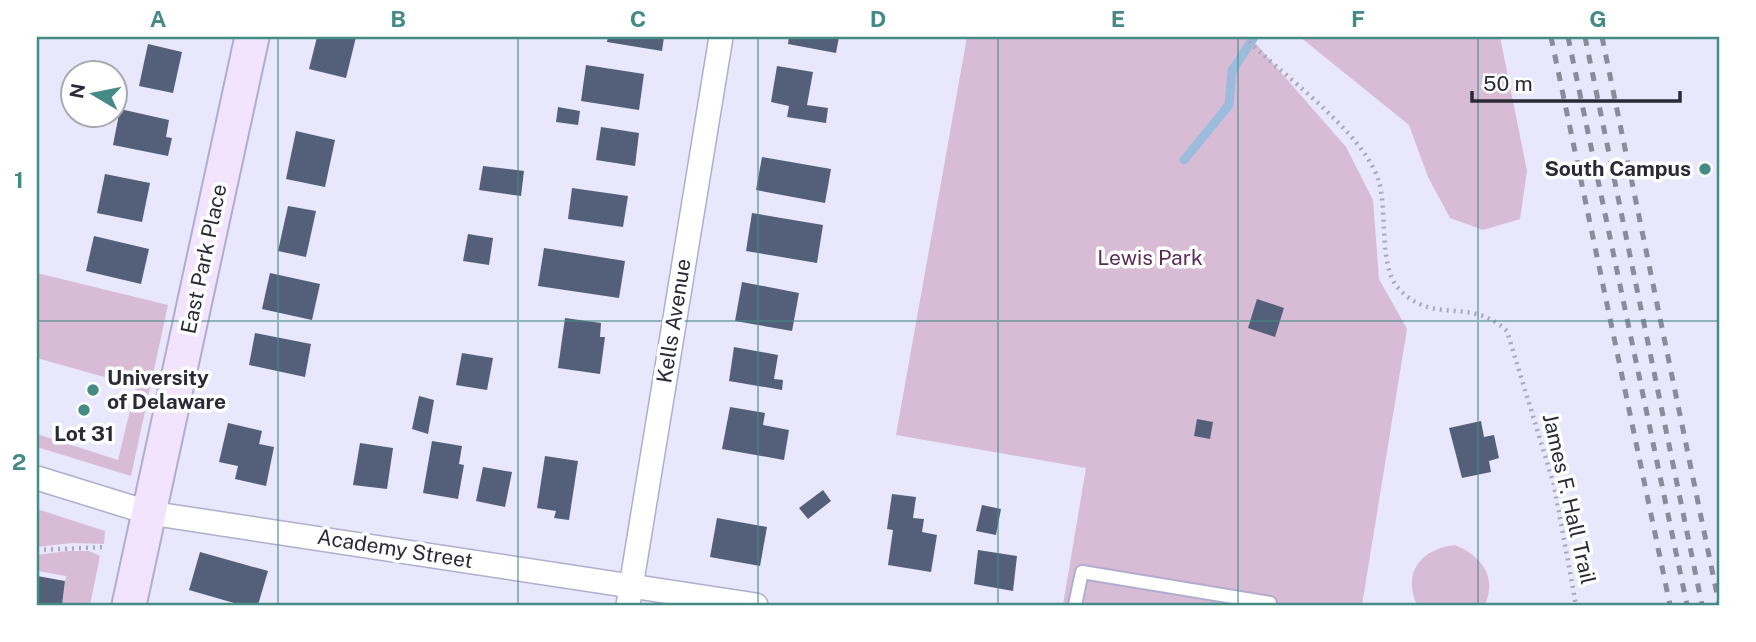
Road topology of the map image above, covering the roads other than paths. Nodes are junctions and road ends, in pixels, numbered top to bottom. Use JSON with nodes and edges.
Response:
{"nodes":[{"id":1,"x":252,"y":37,"type":"edge"},
{"id":2,"x":721,"y":37,"type":"edge"},
{"id":3,"x":37,"y":478,"type":"edge"},
{"id":4,"x":149,"y":513,"type":"junction"},
{"id":5,"x":630,"y":595,"type":"edge"},
{"id":6,"x":1270,"y":603,"type":"dead end"},
{"id":7,"x":129,"y":605,"type":"edge"},
{"id":8,"x":756,"y":605,"type":"edge"},
{"id":9,"x":1075,"y":605,"type":"edge"}],
"edges":[{"from":1,"to":4,"type":"street","name":"East Park Place"},
{"from":2,"to":5,"type":"street","name":"Kells Avenue"},
{"from":3,"to":4,"type":"street","name":"Academy Street"},
{"from":4,"to":5,"type":"street","name":"Academy Street"},
{"from":4,"to":7,"type":"street","name":"East Park Place"},
{"from":5,"to":8,"type":"street","name":"Academy Street"},
{"from":6,"to":9,"type":"lane"}]}
